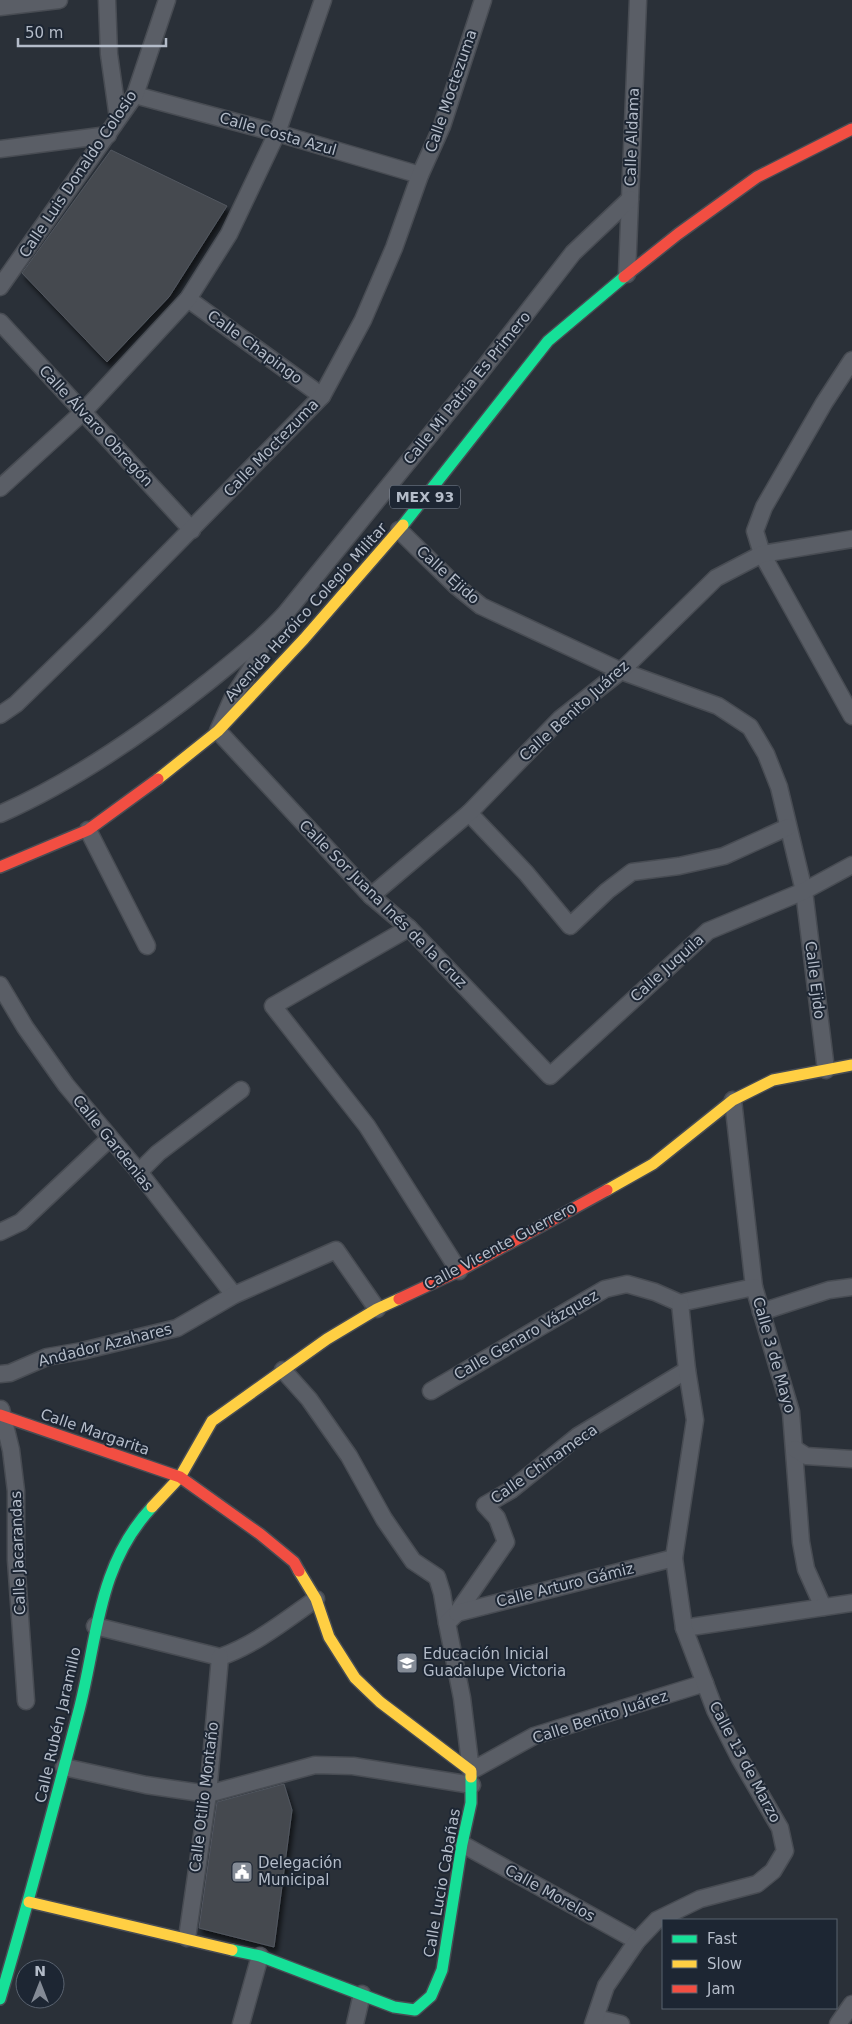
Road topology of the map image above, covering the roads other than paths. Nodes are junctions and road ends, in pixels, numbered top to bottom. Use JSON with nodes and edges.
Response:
{"nodes":[{"id":1,"x":59,"y":0,"type":"edge"},
{"id":2,"x":107,"y":0,"type":"edge"},
{"id":3,"x":167,"y":0,"type":"edge"},
{"id":4,"x":324,"y":0,"type":"edge"},
{"id":5,"x":482,"y":0,"type":"edge"},
{"id":6,"x":638,"y":0,"type":"edge"},
{"id":7,"x":0,"y":7,"type":"edge"},
{"id":8,"x":135,"y":95,"type":"junction"},
{"id":9,"x":118,"y":118,"type":"junction"},
{"id":10,"x":852,"y":129,"type":"edge"},
{"id":11,"x":277,"y":133,"type":"junction"},
{"id":12,"x":108,"y":135,"type":"junction"},
{"id":13,"x":0,"y":149,"type":"edge"},
{"id":14,"x":420,"y":175,"type":"junction"},
{"id":15,"x":630,"y":199,"type":"junction"},
{"id":16,"x":627,"y":274,"type":"junction"},
{"id":17,"x":0,"y":287,"type":"edge"},
{"id":18,"x":188,"y":299,"type":"junction"},
{"id":19,"x":0,"y":322,"type":"edge"},
{"id":20,"x":852,"y":360,"type":"edge"},
{"id":21,"x":322,"y":396,"type":"junction"},
{"id":22,"x":83,"y":412,"type":"junction"},
{"id":23,"x":0,"y":488,"type":"edge"},
{"id":24,"x":192,"y":530,"type":"junction"},
{"id":25,"x":399,"y":530,"type":"junction"},
{"id":26,"x":852,"y":539,"type":"edge"},
{"id":27,"x":762,"y":554,"type":"junction"},
{"id":28,"x":264,"y":637,"type":"junction"},
{"id":29,"x":621,"y":671,"type":"junction"},
{"id":30,"x":0,"y":715,"type":"edge"},
{"id":31,"x":852,"y":716,"type":"edge"},
{"id":32,"x":218,"y":731,"type":"junction"},
{"id":33,"x":469,"y":813,"type":"junction"},
{"id":34,"x":0,"y":814,"type":"edge"},
{"id":35,"x":788,"y":827,"type":"junction"},
{"id":36,"x":88,"y":830,"type":"junction"},
{"id":37,"x":852,"y":865,"type":"edge"},
{"id":38,"x":0,"y":866,"type":"edge"},
{"id":39,"x":804,"y":891,"type":"junction"},
{"id":40,"x":371,"y":896,"type":"junction"},
{"id":41,"x":409,"y":928,"type":"junction"},
{"id":42,"x":147,"y":946,"type":"dead end"},
{"id":43,"x":0,"y":985,"type":"edge"},
{"id":44,"x":852,"y":1065,"type":"edge"},
{"id":45,"x":826,"y":1070,"type":"junction"},
{"id":46,"x":550,"y":1076,"type":"joint"},
{"id":47,"x":241,"y":1090,"type":"dead end"},
{"id":48,"x":733,"y":1100,"type":"junction"},
{"id":49,"x":110,"y":1139,"type":"junction"},
{"id":50,"x":139,"y":1172,"type":"junction"},
{"id":51,"x":0,"y":1232,"type":"edge"},
{"id":52,"x":459,"y":1271,"type":"junction"},
{"id":53,"x":754,"y":1287,"type":"junction"},
{"id":54,"x":852,"y":1287,"type":"edge"},
{"id":55,"x":234,"y":1295,"type":"junction"},
{"id":56,"x":680,"y":1303,"type":"junction"},
{"id":57,"x":377,"y":1308,"type":"junction"},
{"id":58,"x":761,"y":1312,"type":"junction"},
{"id":59,"x":283,"y":1370,"type":"junction"},
{"id":60,"x":687,"y":1370,"type":"junction"},
{"id":61,"x":0,"y":1374,"type":"edge"},
{"id":62,"x":431,"y":1391,"type":"dead end"},
{"id":63,"x":1,"y":1412,"type":"edge"},
{"id":64,"x":795,"y":1449,"type":"junction"},
{"id":65,"x":852,"y":1459,"type":"edge"},
{"id":66,"x":180,"y":1477,"type":"junction"},
{"id":67,"x":674,"y":1558,"type":"junction"},
{"id":68,"x":316,"y":1599,"type":"junction"},
{"id":69,"x":852,"y":1603,"type":"edge"},
{"id":70,"x":823,"y":1607,"type":"junction"},
{"id":71,"x":452,"y":1618,"type":"junction"},
{"id":72,"x":95,"y":1626,"type":"junction"},
{"id":73,"x":684,"y":1628,"type":"junction"},
{"id":74,"x":220,"y":1656,"type":"junction"},
{"id":75,"x":705,"y":1683,"type":"junction"},
{"id":76,"x":26,"y":1701,"type":"dead end"},
{"id":77,"x":64,"y":1767,"type":"junction"},
{"id":78,"x":471,"y":1778,"type":"junction"},
{"id":79,"x":208,"y":1794,"type":"junction"},
{"id":80,"x":462,"y":1844,"type":"junction"},
{"id":81,"x":29,"y":1902,"type":"junction"},
{"id":82,"x":188,"y":1938,"type":"junction"},
{"id":83,"x":637,"y":1942,"type":"junction"},
{"id":84,"x":260,"y":1956,"type":"junction"},
{"id":85,"x":362,"y":1994,"type":"junction"},
{"id":86,"x":0,"y":1999,"type":"edge"},
{"id":87,"x":852,"y":2004,"type":"edge"},
{"id":88,"x":595,"y":2021,"type":"edge"},
{"id":89,"x":241,"y":2024,"type":"edge"},
{"id":90,"x":356,"y":2024,"type":"edge"},
{"id":91,"x":621,"y":2024,"type":"edge"},
{"id":92,"x":838,"y":2024,"type":"edge"}],
"edges":[{"from":1,"to":7,"type":"street"},
{"from":2,"to":9,"type":"street"},
{"from":3,"to":8,"type":"street","name":"Calle Luis Donaldo Colosio"},
{"from":4,"to":11,"type":"street"},
{"from":5,"to":14,"type":"street","name":"Calle Moctezuma"},
{"from":6,"to":15,"type":"street","name":"Calle Aldama"},
{"from":8,"to":9,"type":"street","name":"Calle Luis Donaldo Colosio"},
{"from":8,"to":11,"type":"street","name":"Calle Costa Azul"},
{"from":9,"to":12,"type":"street","name":"Calle Luis Donaldo Colosio"},
{"from":10,"to":16,"type":"street","name":"Avenida Heróico Colegio Militar","number":"MEX 93"},
{"from":11,"to":14,"type":"street","name":"Calle Costa Azul"},
{"from":11,"to":18,"type":"street"},
{"from":12,"to":13,"type":"street"},
{"from":12,"to":17,"type":"street","name":"Calle Luis Donaldo Colosio"},
{"from":14,"to":21,"type":"street","name":"Calle Moctezuma"},
{"from":15,"to":16,"type":"street","name":"Calle Aldama"},
{"from":15,"to":28,"type":"street","name":"Calle Mi Patria Es Primero"},
{"from":16,"to":25,"type":"street","name":"Avenida Heróico Colegio Militar","number":"MEX 93"},
{"from":18,"to":21,"type":"street","name":"Calle Chapingo"},
{"from":18,"to":22,"type":"street"},
{"from":19,"to":22,"type":"street","name":"Calle Álvaro Obregón"},
{"from":20,"to":27,"type":"street"},
{"from":21,"to":24,"type":"street","name":"Calle Moctezuma"},
{"from":22,"to":23,"type":"street"},
{"from":22,"to":24,"type":"street","name":"Calle Álvaro Obregón"},
{"from":24,"to":30,"type":"street","name":"Calle Moctezuma"},
{"from":25,"to":29,"type":"street","name":"Calle Ejido"},
{"from":25,"to":32,"type":"street","name":"Avenida Heróico Colegio Militar","number":"MEX 93"},
{"from":26,"to":27,"type":"street","name":"Calle Benito Juárez"},
{"from":27,"to":29,"type":"street","name":"Calle Benito Juárez"},
{"from":27,"to":31,"type":"street"},
{"from":28,"to":32,"type":"street"},
{"from":28,"to":34,"type":"street","name":"Calle Mi Patria Es Primero"},
{"from":29,"to":33,"type":"street","name":"Calle Benito Juárez"},
{"from":29,"to":35,"type":"street","name":"Calle Ejido"},
{"from":32,"to":36,"type":"street","name":"Avenida Heróico Colegio Militar","number":"MEX 93"},
{"from":32,"to":40,"type":"street","name":"Calle Sor Juana Inés de la Cruz"},
{"from":33,"to":35,"type":"street"},
{"from":33,"to":40,"type":"street","name":"Calle Benito Juárez"},
{"from":35,"to":39,"type":"street","name":"Calle Ejido"},
{"from":36,"to":38,"type":"street","name":"Avenida Heróico Colegio Militar","number":"MEX 93"},
{"from":36,"to":42,"type":"street"},
{"from":37,"to":39,"type":"street","name":"Calle Juquila"},
{"from":39,"to":45,"type":"street","name":"Calle Ejido"},
{"from":39,"to":46,"type":"street","name":"Calle Juquila"},
{"from":40,"to":41,"type":"street","name":"Calle Sor Juana Inés de la Cruz"},
{"from":41,"to":46,"type":"street","name":"Calle Sor Juana Inés de la Cruz"},
{"from":41,"to":52,"type":"street"},
{"from":43,"to":49,"type":"street","name":"Calle Gardenias"},
{"from":44,"to":45,"type":"street","name":"Calle Vicente Guerrero"},
{"from":45,"to":48,"type":"street","name":"Calle Vicente Guerrero"},
{"from":47,"to":50,"type":"street"},
{"from":48,"to":52,"type":"street","name":"Calle Vicente Guerrero"},
{"from":48,"to":53,"type":"street","name":"Calle 3 de Mayo"},
{"from":49,"to":50,"type":"street","name":"Calle Gardenias"},
{"from":49,"to":51,"type":"street"},
{"from":50,"to":55,"type":"street","name":"Calle Gardenias"},
{"from":52,"to":57,"type":"street","name":"Calle Vicente Guerrero"},
{"from":53,"to":56,"type":"street"},
{"from":53,"to":58,"type":"street","name":"Calle 3 de Mayo"},
{"from":54,"to":58,"type":"street"},
{"from":55,"to":57,"type":"street","name":"Andador Azahares"},
{"from":55,"to":61,"type":"street","name":"Andador Azahares"},
{"from":56,"to":60,"type":"street","name":"Calle 13 de Marzo"},
{"from":56,"to":62,"type":"street","name":"Calle Genaro Vázquez"},
{"from":57,"to":59,"type":"street","name":"Calle Vicente Guerrero"},
{"from":58,"to":64,"type":"street","name":"Calle 3 de Mayo"},
{"from":59,"to":66,"type":"street","name":"Calle Vicente Guerrero"},
{"from":59,"to":71,"type":"street"},
{"from":60,"to":67,"type":"street","name":"Calle 13 de Marzo"},
{"from":60,"to":71,"type":"street","name":"Calle Chinameca"},
{"from":63,"to":66,"type":"street","name":"Calle Margarita"},
{"from":63,"to":76,"type":"street","name":"Calle Jacarandas"},
{"from":64,"to":65,"type":"street"},
{"from":64,"to":70,"type":"street","name":"Calle 3 de Mayo"},
{"from":66,"to":68,"type":"street"},
{"from":66,"to":72,"type":"street","name":"Calle Rubén Jaramillo"},
{"from":67,"to":71,"type":"street","name":"Calle Arturo Gámiz"},
{"from":67,"to":73,"type":"street","name":"Calle 13 de Marzo"},
{"from":68,"to":74,"type":"street"},
{"from":68,"to":78,"type":"street"},
{"from":69,"to":70,"type":"street"},
{"from":70,"to":73,"type":"street"},
{"from":71,"to":78,"type":"street"},
{"from":72,"to":74,"type":"street"},
{"from":72,"to":77,"type":"street","name":"Calle Rubén Jaramillo"},
{"from":73,"to":75,"type":"street","name":"Calle 13 de Marzo"},
{"from":74,"to":79,"type":"street","name":"Calle Otilio Montaño"},
{"from":75,"to":78,"type":"street","name":"Calle Benito Juárez"},
{"from":75,"to":83,"type":"street","name":"Calle 13 de Marzo"},
{"from":77,"to":79,"type":"street"},
{"from":77,"to":81,"type":"street","name":"Calle Rubén Jaramillo"},
{"from":78,"to":79,"type":"street"},
{"from":78,"to":80,"type":"street","name":"Calle Lucio Cabañas"},
{"from":79,"to":82,"type":"street","name":"Calle Otilio Montaño"},
{"from":80,"to":83,"type":"street","name":"Calle Morelos"},
{"from":80,"to":85,"type":"street","name":"Calle Lucio Cabañas"},
{"from":81,"to":82,"type":"street","name":"Calle Lucio Cabañas"},
{"from":81,"to":86,"type":"street","name":"Calle Rubén Jaramillo"},
{"from":82,"to":84,"type":"street","name":"Calle Lucio Cabañas"},
{"from":83,"to":88,"type":"street","name":"Calle 13 de Marzo"},
{"from":84,"to":85,"type":"street","name":"Calle Lucio Cabañas"},
{"from":84,"to":89,"type":"street"},
{"from":85,"to":90,"type":"street"},
{"from":87,"to":92,"type":"street"},
{"from":88,"to":91,"type":"street"}]}
